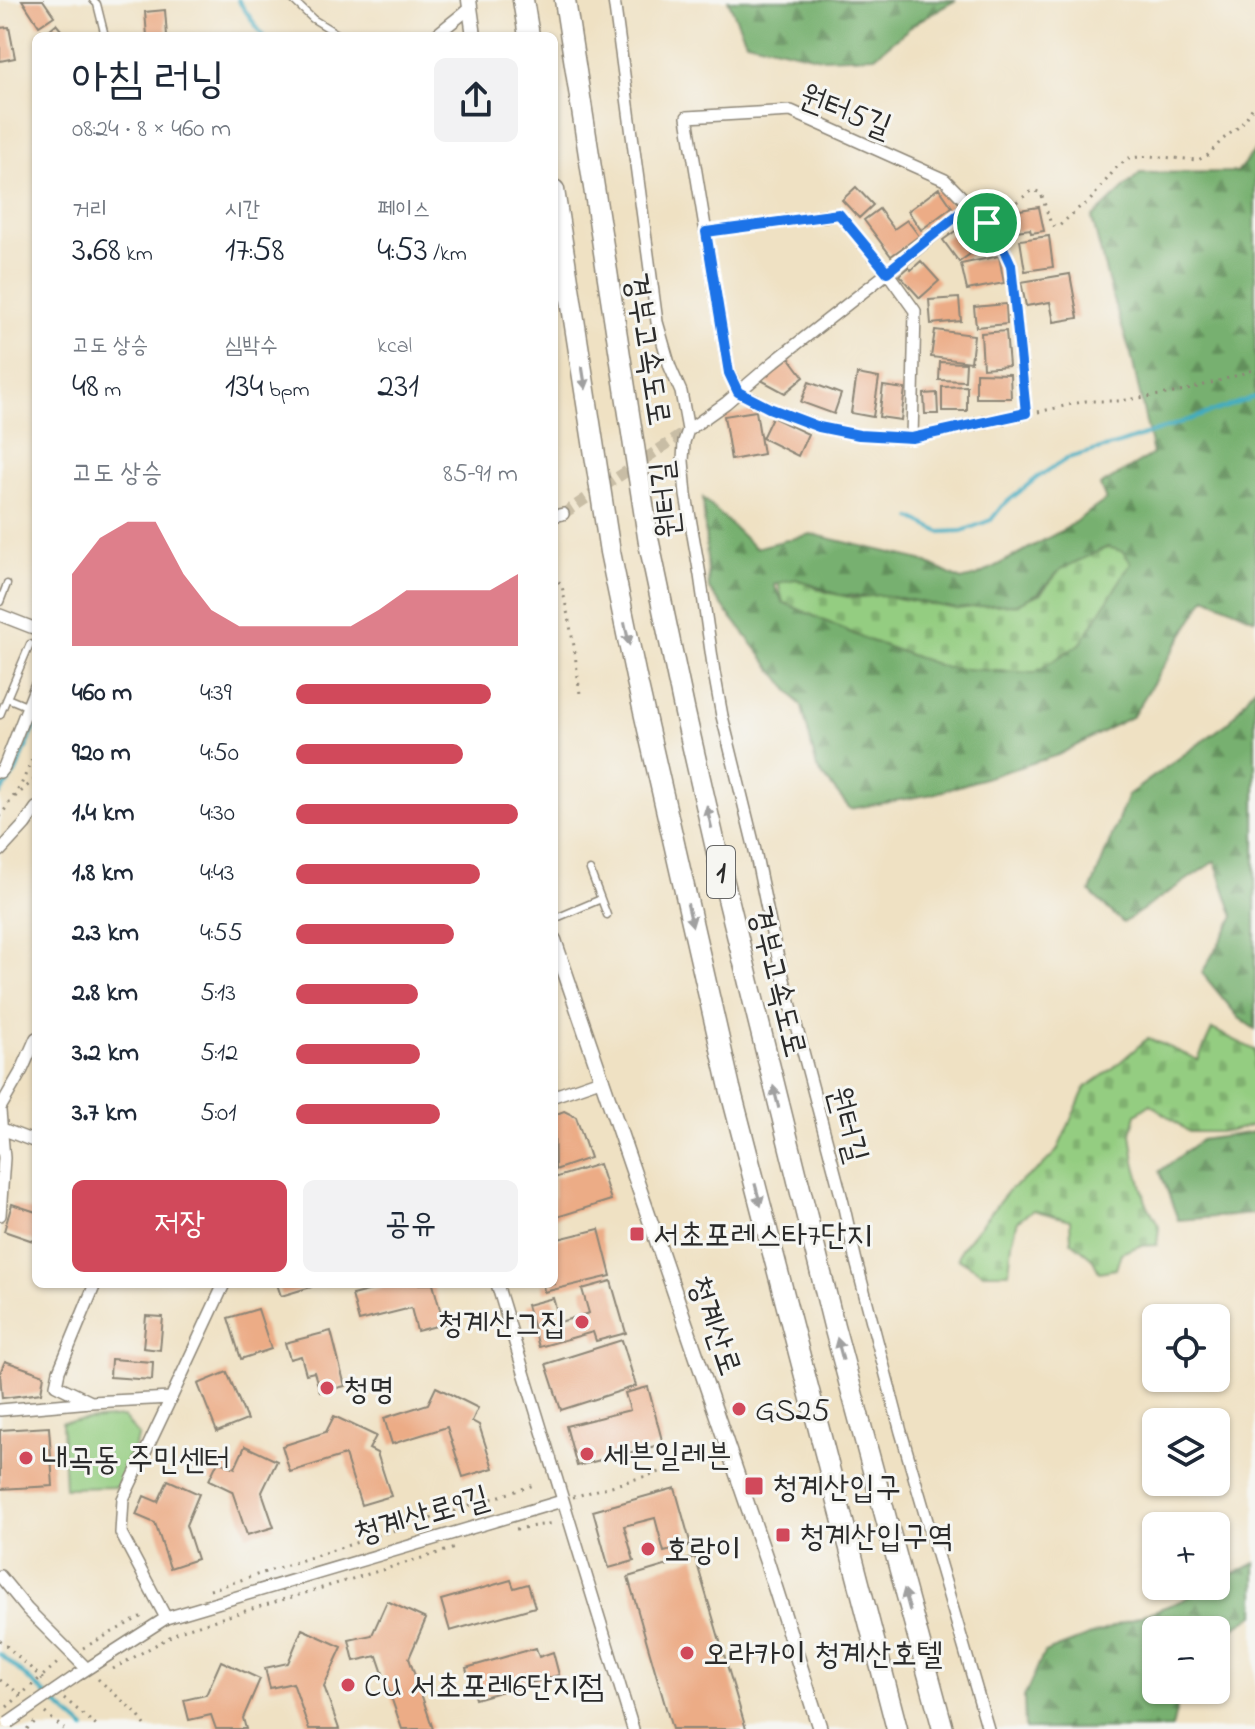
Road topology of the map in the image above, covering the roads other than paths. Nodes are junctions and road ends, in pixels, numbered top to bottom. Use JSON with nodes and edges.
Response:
{"nodes":[{"id":1,"x":93,"y":0,"type":"edge"},
{"id":2,"x":293,"y":0,"type":"edge"},
{"id":3,"x":523,"y":0,"type":"edge"},
{"id":4,"x":565,"y":0,"type":"edge"},
{"id":5,"x":614,"y":0,"type":"edge"},
{"id":6,"x":470,"y":4,"type":"edge"},
{"id":7,"x":104,"y":32,"type":"edge"},
{"id":8,"x":334,"y":32,"type":"edge"},
{"id":9,"x":439,"y":32,"type":"edge"},
{"id":10,"x":474,"y":32,"type":"edge"},
{"id":11,"x":528,"y":32,"type":"edge"},
{"id":12,"x":969,"y":206,"type":"junction"},
{"id":13,"x":558,"y":216,"type":"edge"},
{"id":14,"x":706,"y":232,"type":"junction"},
{"id":15,"x":887,"y":272,"type":"junction"},
{"id":16,"x":738,"y":392,"type":"junction"},
{"id":17,"x":688,"y":430,"type":"junction"},
{"id":18,"x":912,"y":438,"type":"junction"},
{"id":19,"x":7,"y":584,"type":"dead end"},
{"id":20,"x":0,"y":602,"type":"edge"},
{"id":21,"x":0,"y":615,"type":"edge"},
{"id":22,"x":32,"y":627,"type":"edge"},
{"id":23,"x":30,"y":644,"type":"dead end"},
{"id":24,"x":7,"y":698,"type":"junction"},
{"id":25,"x":32,"y":708,"type":"edge"},
{"id":26,"x":0,"y":715,"type":"edge"},
{"id":27,"x":0,"y":772,"type":"edge"},
{"id":28,"x":32,"y":814,"type":"edge"},
{"id":29,"x":0,"y":851,"type":"edge"},
{"id":30,"x":590,"y":870,"type":"dead end"},
{"id":31,"x":601,"y":899,"type":"junction"},
{"id":32,"x":607,"y":915,"type":"dead end"},
{"id":33,"x":558,"y":917,"type":"edge"},
{"id":34,"x":558,"y":951,"type":"edge"},
{"id":35,"x":32,"y":1047,"type":"edge"},
{"id":36,"x":603,"y":1079,"type":"junction"},
{"id":37,"x":558,"y":1095,"type":"edge"},
{"id":38,"x":0,"y":1109,"type":"edge"},
{"id":39,"x":2,"y":1129,"type":"edge"},
{"id":40,"x":32,"y":1140,"type":"edge"},
{"id":41,"x":0,"y":1215,"type":"edge"},
{"id":42,"x":93,"y":1288,"type":"edge"},
{"id":43,"x":222,"y":1288,"type":"edge"},
{"id":44,"x":498,"y":1288,"type":"edge"},
{"id":45,"x":171,"y":1398,"type":"junction"},
{"id":46,"x":91,"y":1402,"type":"junction"},
{"id":47,"x":0,"y":1410,"type":"edge"},
{"id":48,"x":562,"y":1501,"type":"junction"},
{"id":49,"x":0,"y":1576,"type":"edge"},
{"id":50,"x":163,"y":1612,"type":"junction"},
{"id":51,"x":82,"y":1671,"type":"junction"},
{"id":52,"x":4,"y":1726,"type":"edge"},
{"id":53,"x":633,"y":1729,"type":"edge"},
{"id":54,"x":820,"y":1729,"type":"edge"},
{"id":55,"x":897,"y":1729,"type":"edge"},
{"id":56,"x":943,"y":1729,"type":"edge"},
{"id":57,"x":988,"y":1729,"type":"edge"}],
"edges":[{"from":1,"to":7,"type":"lane"},
{"from":2,"to":8,"type":"lane"},
{"from":3,"to":11,"type":"highway"},
{"from":56,"to":4,"type":"highway","name":"경부고속도로","number":"1","one_way":true},
{"from":5,"to":17,"type":"street","name":"원터길"},
{"from":6,"to":9,"type":"street"},
{"from":6,"to":10,"type":"street"},
{"from":12,"to":14,"type":"street","name":"원터5길"},
{"from":12,"to":15,"type":"street","name":"원터길"},
{"from":12,"to":18,"type":"street","name":"원터5길"},
{"from":13,"to":55,"type":"highway","number":"1","one_way":true},
{"from":14,"to":15,"type":"street"},
{"from":14,"to":16,"type":"street"},
{"from":15,"to":16,"type":"street","name":"원터길"},
{"from":15,"to":18,"type":"street"},
{"from":16,"to":17,"type":"street","name":"원터길"},
{"from":16,"to":18,"type":"street"},
{"from":17,"to":57,"type":"street","name":"원터길"},
{"from":19,"to":20,"type":"lane"},
{"from":21,"to":22,"type":"street"},
{"from":23,"to":24,"type":"lane"},
{"from":24,"to":25,"type":"lane"},
{"from":24,"to":26,"type":"lane"},
{"from":25,"to":27,"type":"street"},
{"from":28,"to":29,"type":"street"},
{"from":30,"to":31,"type":"lane"},
{"from":31,"to":32,"type":"lane"},
{"from":31,"to":33,"type":"lane"},
{"from":34,"to":36,"type":"street","name":"청계산로"},
{"from":35,"to":38,"type":"street"},
{"from":36,"to":37,"type":"street"},
{"from":36,"to":54,"type":"street","name":"청계산로"},
{"from":38,"to":39,"type":"street"},
{"from":39,"to":40,"type":"street"},
{"from":39,"to":41,"type":"street"},
{"from":42,"to":46,"type":"street"},
{"from":43,"to":45,"type":"street"},
{"from":44,"to":48,"type":"street"},
{"from":45,"to":46,"type":"street"},
{"from":45,"to":50,"type":"street"},
{"from":46,"to":47,"type":"street"},
{"from":48,"to":50,"type":"street","name":"청계산로9길"},
{"from":48,"to":53,"type":"street"},
{"from":49,"to":51,"type":"street"},
{"from":50,"to":51,"type":"street","name":"청계산로9길"},
{"from":51,"to":52,"type":"street","name":"청계산로9길","bridge":true}]}
